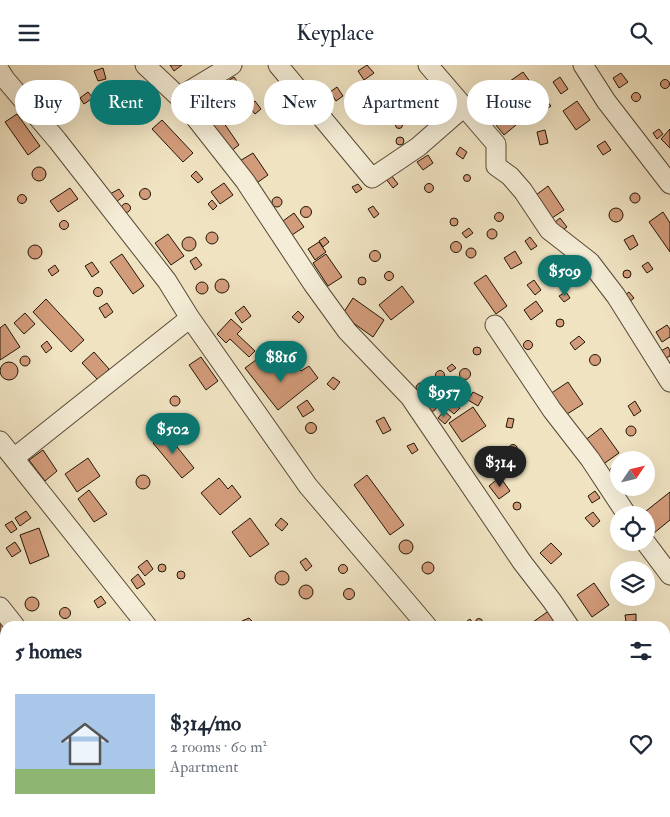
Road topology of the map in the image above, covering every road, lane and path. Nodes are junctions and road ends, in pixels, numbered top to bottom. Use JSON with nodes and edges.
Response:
{"nodes":[{"id":1,"x":145,"y":65,"type":"edge"},
{"id":2,"x":232,"y":65,"type":"edge"},
{"id":3,"x":278,"y":65,"type":"edge"},
{"id":4,"x":428,"y":65,"type":"edge"},
{"id":5,"x":583,"y":65,"type":"edge"},
{"id":6,"x":0,"y":71,"type":"edge"},
{"id":7,"x":207,"y":80,"type":"edge"},
{"id":8,"x":171,"y":89,"type":"edge"},
{"id":9,"x":465,"y":106,"type":"junction"},
{"id":10,"x":201,"y":125,"type":"edge"},
{"id":11,"x":670,"y":184,"type":"edge"},
{"id":12,"x":190,"y":318,"type":"junction"},
{"id":13,"x":495,"y":325,"type":"dead end"},
{"id":14,"x":670,"y":382,"type":"edge"},
{"id":15,"x":0,"y":441,"type":"edge"},
{"id":16,"x":14,"y":458,"type":"junction"},
{"id":17,"x":621,"y":506,"type":"edge"},
{"id":18,"x":652,"y":551,"type":"edge"},
{"id":19,"x":670,"y":575,"type":"edge"},
{"id":20,"x":0,"y":607,"type":"edge"},
{"id":21,"x":10,"y":621,"type":"edge"},
{"id":22,"x":143,"y":621,"type":"edge"},
{"id":23,"x":423,"y":621,"type":"edge"},
{"id":24,"x":566,"y":621,"type":"edge"}],
"edges":[{"from":1,"to":8,"type":"street"},
{"from":2,"to":7,"type":"street"},
{"from":3,"to":9,"type":"street"},
{"from":4,"to":9,"type":"street"},
{"from":5,"to":11,"type":"street"},
{"from":6,"to":12,"type":"street"},
{"from":9,"to":14,"type":"street"},
{"from":10,"to":24,"type":"street"},
{"from":12,"to":16,"type":"street"},
{"from":12,"to":23,"type":"street"},
{"from":13,"to":17,"type":"street"},
{"from":15,"to":16,"type":"street"},
{"from":16,"to":22,"type":"street"},
{"from":18,"to":19,"type":"street"},
{"from":20,"to":21,"type":"street"}]}
